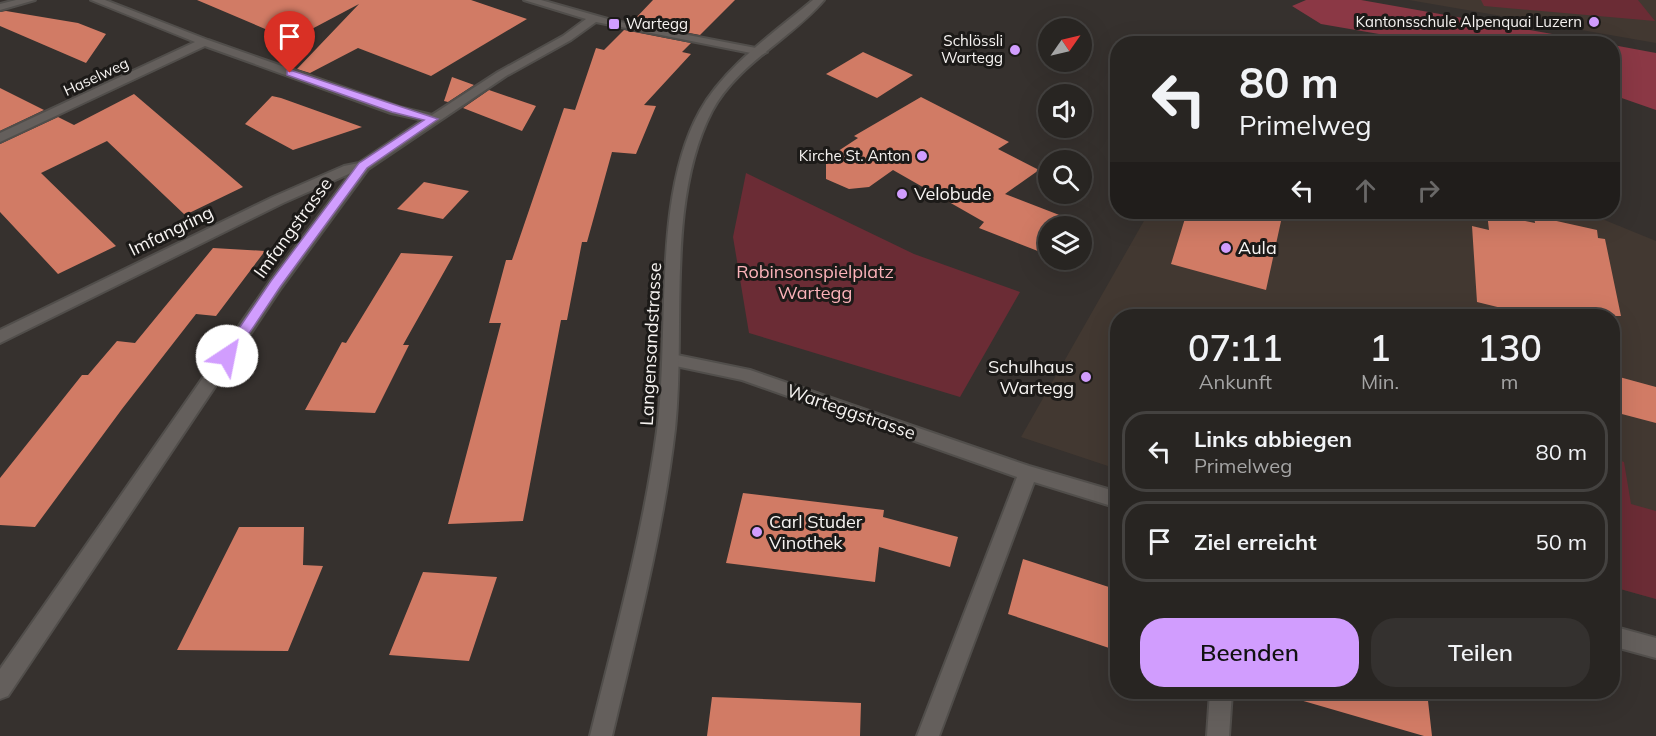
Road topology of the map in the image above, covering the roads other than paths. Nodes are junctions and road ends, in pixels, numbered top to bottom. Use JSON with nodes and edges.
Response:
{"nodes":[{"id":1,"x":30,"y":0,"type":"edge"},
{"id":2,"x":96,"y":0,"type":"edge"},
{"id":3,"x":529,"y":0,"type":"edge"},
{"id":4,"x":819,"y":0,"type":"edge"},
{"id":5,"x":0,"y":7,"type":"edge"},
{"id":6,"x":593,"y":20,"type":"junction"},
{"id":7,"x":204,"y":42,"type":"junction"},
{"id":8,"x":761,"y":52,"type":"junction"},
{"id":9,"x":433,"y":119,"type":"junction"},
{"id":10,"x":0,"y":138,"type":"edge"},
{"id":11,"x":363,"y":166,"type":"junction"},
{"id":12,"x":0,"y":337,"type":"edge"},
{"id":13,"x":672,"y":360,"type":"junction"},
{"id":14,"x":1028,"y":473,"type":"junction"},
{"id":15,"x":1110,"y":498,"type":"edge"},
{"id":16,"x":1620,"y":638,"type":"edge"},
{"id":17,"x":1656,"y":648,"type":"edge"},
{"id":18,"x":0,"y":688,"type":"edge"},
{"id":19,"x":1221,"y":699,"type":"edge"},
{"id":20,"x":602,"y":736,"type":"edge"},
{"id":21,"x":928,"y":736,"type":"edge"},
{"id":22,"x":1218,"y":736,"type":"edge"}],
"edges":[{"from":1,"to":5,"type":"street"},
{"from":2,"to":7,"type":"street"},
{"from":3,"to":6,"type":"street"},
{"from":4,"to":8,"type":"street","name":"Langensandstrasse"},
{"from":6,"to":8,"type":"street"},
{"from":6,"to":9,"type":"street","name":"Imfangstrasse"},
{"from":7,"to":9,"type":"street"},
{"from":7,"to":10,"type":"street","name":"Haselweg"},
{"from":8,"to":13,"type":"street","name":"Langensandstrasse"},
{"from":9,"to":11,"type":"street","name":"Imfangstrasse"},
{"from":11,"to":12,"type":"street","name":"Imfangring"},
{"from":11,"to":18,"type":"street","name":"Imfangstrasse"},
{"from":13,"to":14,"type":"street","name":"Warteggstrasse"},
{"from":13,"to":20,"type":"street","name":"Langensandstrasse"},
{"from":14,"to":15,"type":"street","name":"Warteggstrasse"},
{"from":14,"to":21,"type":"street"},
{"from":16,"to":17,"type":"street"},
{"from":19,"to":22,"type":"street"}]}
